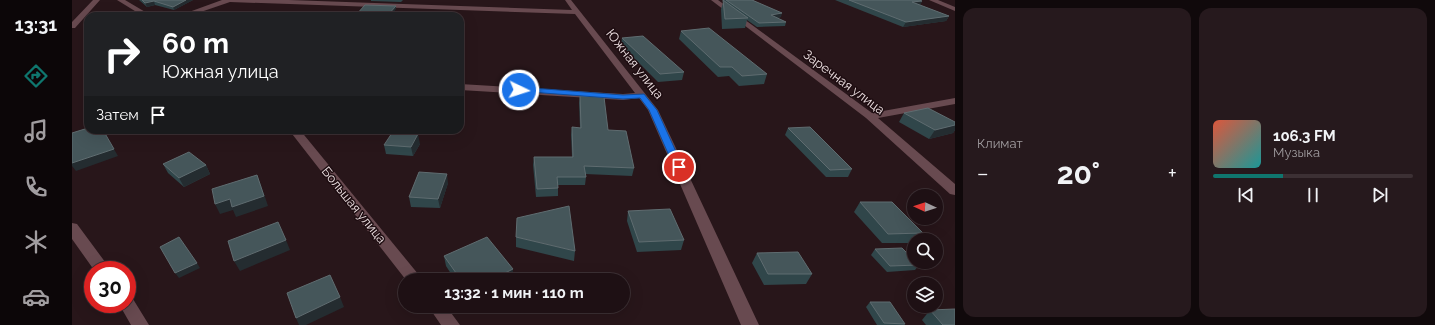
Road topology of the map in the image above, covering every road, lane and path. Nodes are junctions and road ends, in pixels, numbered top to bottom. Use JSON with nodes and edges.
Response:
{"nodes":[{"id":1,"x":97,"y":0,"type":"edge"},
{"id":2,"x":120,"y":0,"type":"edge"},
{"id":3,"x":230,"y":0,"type":"edge"},
{"id":4,"x":568,"y":0,"type":"edge"},
{"id":5,"x":714,"y":0,"type":"edge"},
{"id":6,"x":932,"y":0,"type":"edge"},
{"id":7,"x":955,"y":9,"type":"edge"},
{"id":8,"x":85,"y":12,"type":"edge"},
{"id":9,"x":141,"y":12,"type":"edge"},
{"id":10,"x":194,"y":12,"type":"edge"},
{"id":11,"x":576,"y":12,"type":"junction"},
{"id":12,"x":84,"y":14,"type":"edge"},
{"id":13,"x":72,"y":26,"type":"edge"},
{"id":14,"x":464,"y":87,"type":"edge"},
{"id":15,"x":642,"y":95,"type":"junction"},
{"id":16,"x":955,"y":101,"type":"edge"},
{"id":17,"x":870,"y":116,"type":"junction"},
{"id":18,"x":297,"y":134,"type":"edge"},
{"id":19,"x":955,"y":191,"type":"edge"},
{"id":20,"x":72,"y":228,"type":"edge"},
{"id":21,"x":96,"y":261,"type":"edge"},
{"id":22,"x":409,"y":273,"type":"edge"},
{"id":23,"x":133,"y":313,"type":"edge"},
{"id":24,"x":441,"y":313,"type":"edge"},
{"id":25,"x":140,"y":325,"type":"edge"},
{"id":26,"x":450,"y":325,"type":"edge"},
{"id":27,"x":750,"y":325,"type":"edge"}],
"edges":[{"from":1,"to":8,"type":"street"},
{"from":2,"to":9,"type":"street"},
{"from":3,"to":10,"type":"street"},
{"from":3,"to":11,"type":"street"},
{"from":4,"to":11,"type":"street","name":"Южная улица"},
{"from":5,"to":17,"type":"street","name":"Заречная улица"},
{"from":6,"to":7,"type":"street"},
{"from":11,"to":15,"type":"street","name":"Южная улица"},
{"from":12,"to":13,"type":"street"},
{"from":14,"to":15,"type":"street"},
{"from":15,"to":27,"type":"street","name":"Южная улица"},
{"from":16,"to":17,"type":"street"},
{"from":17,"to":19,"type":"street","name":"Заречная улица"},
{"from":18,"to":22,"type":"street","name":"Большая улица"},
{"from":20,"to":21,"type":"street"},
{"from":23,"to":25,"type":"street"},
{"from":24,"to":26,"type":"street"}]}
